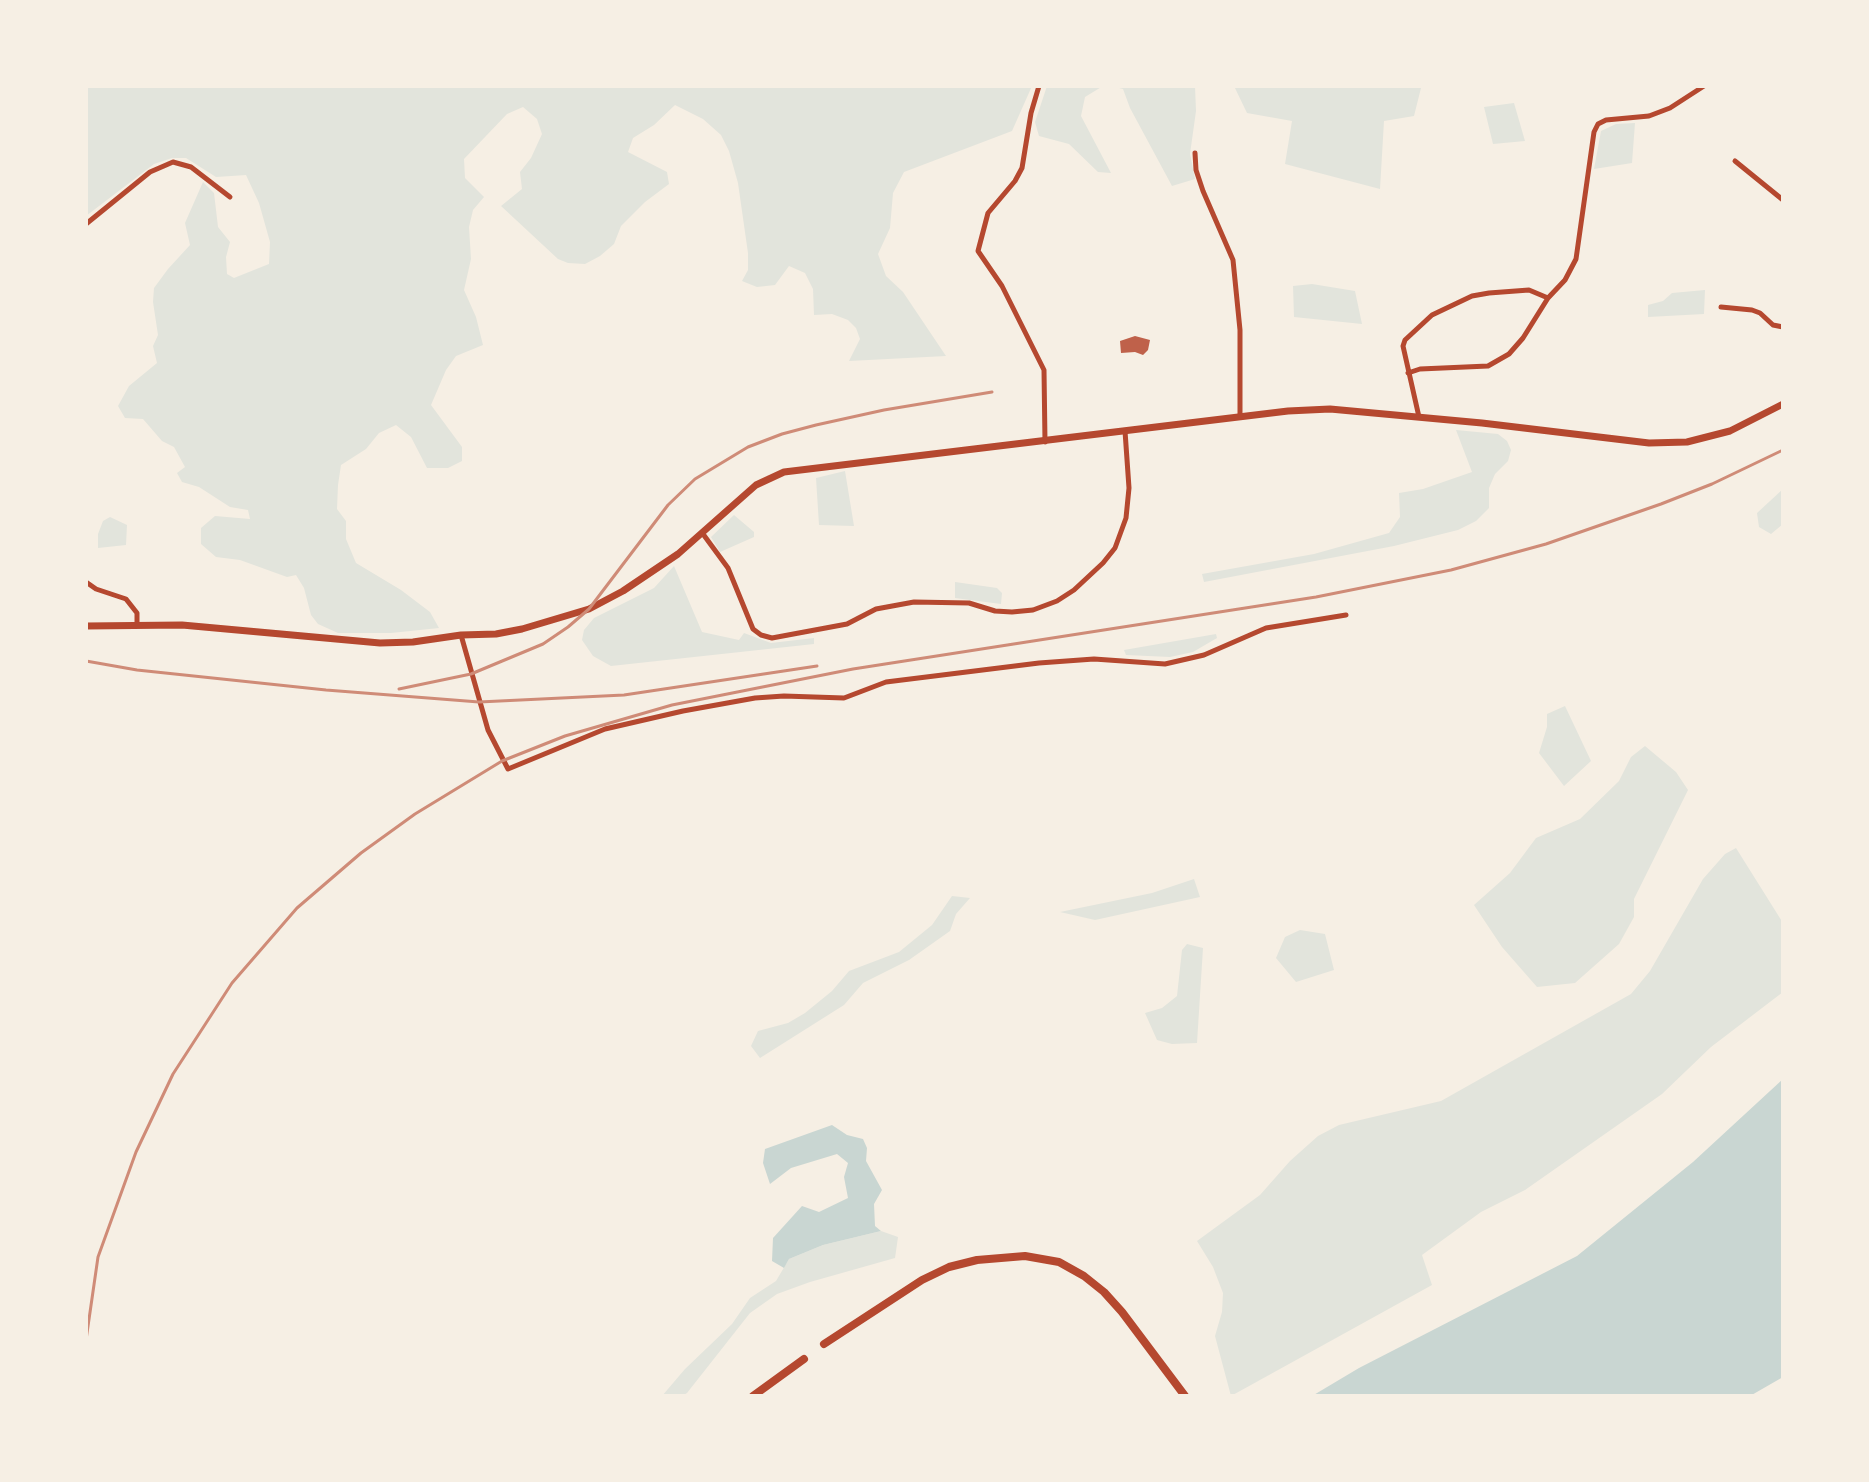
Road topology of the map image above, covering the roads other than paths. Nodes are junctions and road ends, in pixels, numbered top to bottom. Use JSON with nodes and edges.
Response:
{"nodes":[{"id":1,"x":1039,"y":86,"type":"edge"},
{"id":2,"x":1704,"y":86,"type":"edge"},
{"id":3,"x":1195,"y":153,"type":"dead end"},
{"id":4,"x":1735,"y":161,"type":"dead end"},
{"id":5,"x":230,"y":197,"type":"dead end"},
{"id":6,"x":1783,"y":200,"type":"edge"},
{"id":7,"x":86,"y":224,"type":"edge"},
{"id":8,"x":1548,"y":298,"type":"junction"},
{"id":9,"x":1721,"y":307,"type":"dead end"},
{"id":10,"x":1783,"y":327,"type":"edge"},
{"id":11,"x":1408,"y":373,"type":"junction"},
{"id":12,"x":1783,"y":404,"type":"edge"},
{"id":13,"x":1240,"y":417,"type":"junction"},
{"id":14,"x":1419,"y":417,"type":"junction"},
{"id":15,"x":1125,"y":431,"type":"junction"},
{"id":16,"x":1045,"y":442,"type":"junction"},
{"id":17,"x":703,"y":534,"type":"junction"},
{"id":18,"x":86,"y":582,"type":"edge"},
{"id":19,"x":1346,"y":615,"type":"dead end"},
{"id":20,"x":137,"y":625,"type":"junction"},
{"id":21,"x":86,"y":626,"type":"edge"},
{"id":22,"x":461,"y":635,"type":"junction"},
{"id":23,"x":824,"y":1344,"type":"dead end"},
{"id":24,"x":804,"y":1359,"type":"dead end"},
{"id":25,"x":753,"y":1396,"type":"edge"},
{"id":26,"x":1185,"y":1396,"type":"edge"}],
"edges":[{"from":1,"to":16,"type":"street"},
{"from":2,"to":8,"type":"street"},
{"from":3,"to":13,"type":"street"},
{"from":4,"to":6,"type":"street"},
{"from":5,"to":7,"type":"street"},
{"from":8,"to":11,"type":"street"},
{"from":8,"to":11,"type":"street"},
{"from":9,"to":10,"type":"street"},
{"from":11,"to":14,"type":"street"},
{"from":12,"to":14,"type":"main road"},
{"from":13,"to":14,"type":"main road"},
{"from":13,"to":15,"type":"main road"},
{"from":15,"to":16,"type":"main road"},
{"from":15,"to":17,"type":"street"},
{"from":16,"to":17,"type":"main road"},
{"from":17,"to":22,"type":"main road"},
{"from":18,"to":20,"type":"street"},
{"from":19,"to":22,"type":"street"},
{"from":20,"to":21,"type":"main road"},
{"from":20,"to":22,"type":"main road"},
{"from":23,"to":26,"type":"highway"},
{"from":24,"to":25,"type":"highway"}]}
